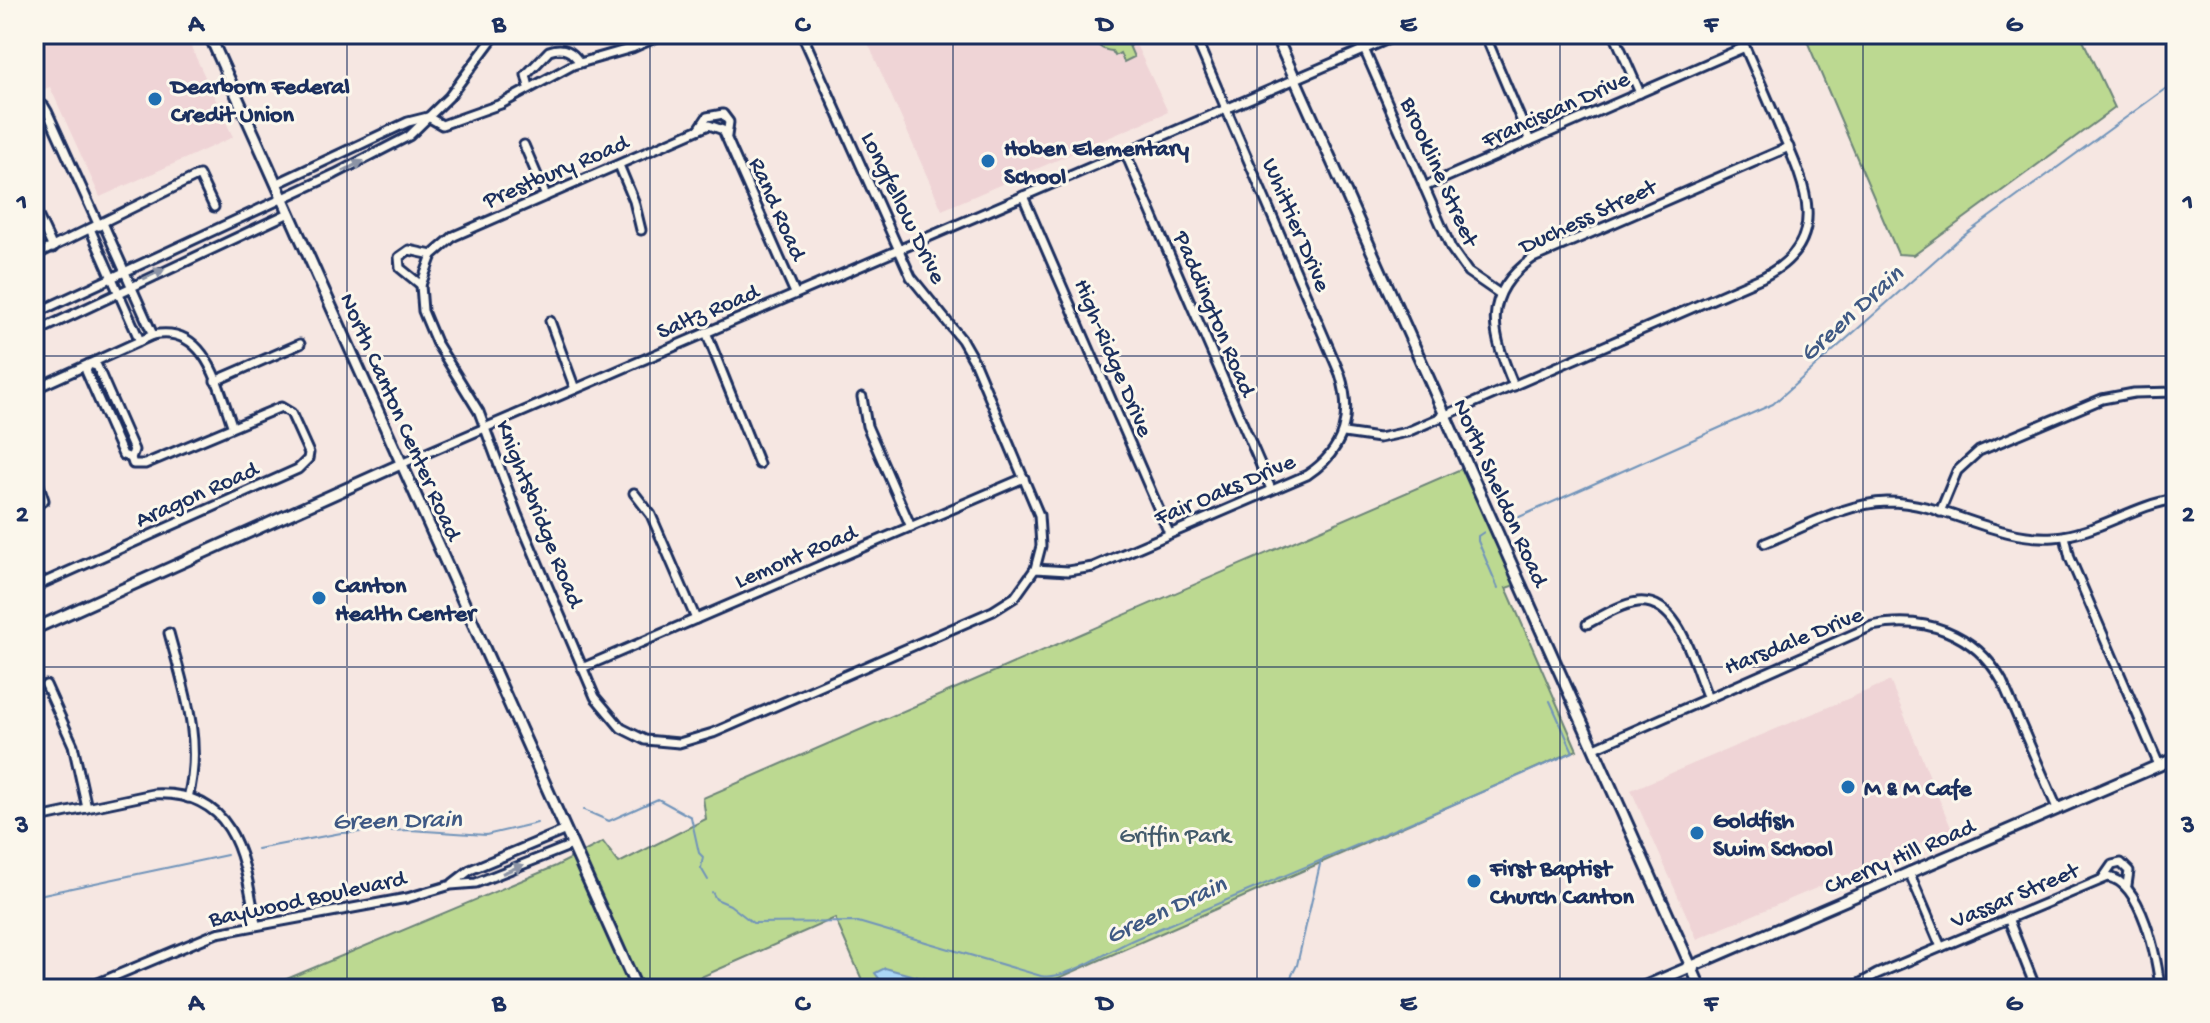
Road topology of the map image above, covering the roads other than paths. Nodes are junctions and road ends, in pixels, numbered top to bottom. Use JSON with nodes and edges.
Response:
{"nodes":[{"id":1,"x":209,"y":34,"type":"edge"},
{"id":2,"x":496,"y":34,"type":"edge"},
{"id":3,"x":664,"y":34,"type":"edge"},
{"id":4,"x":802,"y":34,"type":"edge"},
{"id":5,"x":1194,"y":34,"type":"edge"},
{"id":6,"x":1275,"y":34,"type":"edge"},
{"id":7,"x":1400,"y":34,"type":"edge"},
{"id":8,"x":1614,"y":34,"type":"edge"},
{"id":9,"x":1739,"y":34,"type":"edge"},
{"id":10,"x":1488,"y":42,"type":"dead end"},
{"id":11,"x":1745,"y":47,"type":"junction"},
{"id":12,"x":1364,"y":49,"type":"junction"},
{"id":13,"x":580,"y":63,"type":"junction"},
{"id":14,"x":1294,"y":79,"type":"junction"},
{"id":15,"x":529,"y":87,"type":"junction"},
{"id":16,"x":1640,"y":93,"type":"junction"},
{"id":17,"x":34,"y":104,"type":"edge"},
{"id":18,"x":1227,"y":107,"type":"junction"},
{"id":19,"x":723,"y":114,"type":"joint"},
{"id":20,"x":428,"y":117,"type":"junction"},
{"id":21,"x":717,"y":127,"type":"joint"},
{"id":22,"x":699,"y":129,"type":"junction"},
{"id":23,"x":378,"y":137,"type":"junction"},
{"id":24,"x":727,"y":138,"type":"junction"},
{"id":25,"x":1530,"y":141,"type":"junction"},
{"id":26,"x":524,"y":145,"type":"dead end"},
{"id":27,"x":1789,"y":147,"type":"junction"},
{"id":28,"x":384,"y":150,"type":"junction"},
{"id":29,"x":1125,"y":152,"type":"junction"},
{"id":30,"x":619,"y":165,"type":"junction"},
{"id":31,"x":313,"y":168,"type":"junction"},
{"id":32,"x":319,"y":182,"type":"junction"},
{"id":33,"x":276,"y":184,"type":"junction"},
{"id":34,"x":1424,"y":187,"type":"junction"},
{"id":35,"x":546,"y":196,"type":"junction"},
{"id":36,"x":1023,"y":196,"type":"junction"},
{"id":37,"x":282,"y":198,"type":"junction"},
{"id":38,"x":34,"y":207,"type":"edge"},
{"id":39,"x":214,"y":207,"type":"dead end"},
{"id":40,"x":289,"y":213,"type":"junction"},
{"id":41,"x":101,"y":224,"type":"junction"},
{"id":42,"x":641,"y":230,"type":"dead end"},
{"id":43,"x":91,"y":231,"type":"junction"},
{"id":44,"x":205,"y":232,"type":"junction"},
{"id":45,"x":212,"y":247,"type":"junction"},
{"id":46,"x":53,"y":248,"type":"junction"},
{"id":47,"x":898,"y":249,"type":"junction"},
{"id":48,"x":432,"y":255,"type":"junction"},
{"id":49,"x":34,"y":256,"type":"edge"},
{"id":50,"x":125,"y":270,"type":"junction"},
{"id":51,"x":111,"y":276,"type":"junction"},
{"id":52,"x":132,"y":284,"type":"junction"},
{"id":53,"x":421,"y":285,"type":"junction"},
{"id":54,"x":118,"y":291,"type":"junction"},
{"id":55,"x":795,"y":293,"type":"junction"},
{"id":56,"x":1500,"y":294,"type":"junction"},
{"id":57,"x":34,"y":314,"type":"edge"},
{"id":58,"x":550,"y":321,"type":"dead end"},
{"id":59,"x":706,"y":332,"type":"junction"},
{"id":60,"x":34,"y":333,"type":"edge"},
{"id":61,"x":153,"y":335,"type":"junction"},
{"id":62,"x":140,"y":341,"type":"junction"},
{"id":63,"x":300,"y":344,"type":"dead end"},
{"id":64,"x":89,"y":364,"type":"junction"},
{"id":65,"x":215,"y":381,"type":"junction"},
{"id":66,"x":1514,"y":386,"type":"junction"},
{"id":67,"x":34,"y":389,"type":"edge"},
{"id":68,"x":575,"y":389,"type":"junction"},
{"id":69,"x":2176,"y":392,"type":"edge"},
{"id":70,"x":862,"y":397,"type":"dead end"},
{"id":71,"x":1445,"y":415,"type":"junction"},
{"id":72,"x":232,"y":425,"type":"junction"},
{"id":73,"x":485,"y":427,"type":"junction"},
{"id":74,"x":1344,"y":433,"type":"junction"},
{"id":75,"x":132,"y":461,"type":"junction"},
{"id":76,"x":401,"y":464,"type":"junction"},
{"id":77,"x":759,"y":464,"type":"dead end"},
{"id":78,"x":34,"y":470,"type":"edge"},
{"id":79,"x":1024,"y":478,"type":"junction"},
{"id":80,"x":1271,"y":489,"type":"junction"},
{"id":81,"x":634,"y":493,"type":"dead end"},
{"id":82,"x":2176,"y":499,"type":"edge"},
{"id":83,"x":34,"y":507,"type":"edge"},
{"id":84,"x":1940,"y":512,"type":"junction"},
{"id":85,"x":911,"y":527,"type":"junction"},
{"id":86,"x":1169,"y":533,"type":"junction"},
{"id":87,"x":2065,"y":536,"type":"junction"},
{"id":88,"x":1765,"y":543,"type":"dead end"},
{"id":89,"x":1035,"y":569,"type":"junction"},
{"id":90,"x":34,"y":587,"type":"edge"},
{"id":91,"x":696,"y":619,"type":"junction"},
{"id":92,"x":1587,"y":624,"type":"dead end"},
{"id":93,"x":34,"y":629,"type":"edge"},
{"id":94,"x":169,"y":633,"type":"dead end"},
{"id":95,"x":582,"y":668,"type":"junction"},
{"id":96,"x":46,"y":685,"type":"dead end"},
{"id":97,"x":1707,"y":696,"type":"junction"},
{"id":98,"x":1595,"y":748,"type":"junction"},
{"id":99,"x":2176,"y":758,"type":"edge"},
{"id":100,"x":2159,"y":765,"type":"junction"},
{"id":101,"x":188,"y":798,"type":"junction"},
{"id":102,"x":87,"y":808,"type":"junction"},
{"id":103,"x":2057,"y":808,"type":"junction"},
{"id":104,"x":34,"y":819,"type":"edge"},
{"id":105,"x":566,"y":830,"type":"junction"},
{"id":106,"x":572,"y":845,"type":"junction"},
{"id":107,"x":1909,"y":872,"type":"junction"},
{"id":108,"x":2103,"y":878,"type":"junction"},
{"id":109,"x":2123,"y":882,"type":"junction"},
{"id":110,"x":451,"y":885,"type":"junction"},
{"id":111,"x":2008,"y":918,"type":"junction"},
{"id":112,"x":256,"y":924,"type":"junction"},
{"id":113,"x":1941,"y":947,"type":"junction"},
{"id":114,"x":1691,"y":966,"type":"junction"},
{"id":115,"x":84,"y":989,"type":"edge"},
{"id":116,"x":637,"y":989,"type":"edge"},
{"id":117,"x":1639,"y":989,"type":"edge"},
{"id":118,"x":1701,"y":989,"type":"edge"},
{"id":119,"x":1850,"y":989,"type":"edge"},
{"id":120,"x":2036,"y":989,"type":"edge"},
{"id":121,"x":2160,"y":989,"type":"edge"}],
"edges":[{"from":1,"to":33,"type":"main road","name":"North Canton Center Road"},
{"from":2,"to":20,"type":"street"},
{"from":3,"to":13,"type":"street"},
{"from":4,"to":47,"type":"street","name":"Longfellow Drive"},
{"from":5,"to":18,"type":"street","name":"Whittier Drive"},
{"from":6,"to":14,"type":"main road","name":"North Sheldon Road"},
{"from":7,"to":12,"type":"street","name":"Saltz Road"},
{"from":8,"to":16,"type":"street"},
{"from":9,"to":11,"type":"street"},
{"from":10,"to":25,"type":"street"},
{"from":11,"to":16,"type":"street","name":"Franciscan Drive"},
{"from":11,"to":27,"type":"street"},
{"from":12,"to":14,"type":"street","name":"Saltz Road"},
{"from":12,"to":34,"type":"street","name":"Brookline Street"},
{"from":13,"to":15,"type":"street"},
{"from":13,"to":15,"type":"street"},
{"from":14,"to":18,"type":"street","name":"Saltz Road"},
{"from":14,"to":71,"type":"main road","name":"North Sheldon Road"},
{"from":15,"to":20,"type":"street"},
{"from":16,"to":25,"type":"street","name":"Franciscan Drive"},
{"from":17,"to":41,"type":"street"},
{"from":18,"to":29,"type":"street","name":"Saltz Road"},
{"from":18,"to":74,"type":"street","name":"Whittier Drive"},
{"from":19,"to":22,"type":"street","name":"Prestbury Road"},
{"from":19,"to":24,"type":"street","name":"Rand Road"},
{"from":20,"to":23,"type":"street"},
{"from":20,"to":28,"type":"street"},
{"from":21,"to":22,"type":"street","name":"Prestbury Road"},
{"from":21,"to":24,"type":"street","name":"Rand Road"},
{"from":22,"to":30,"type":"street","name":"Prestbury Road"},
{"from":23,"to":28,"type":"street"},
{"from":23,"to":31,"type":"street"},
{"from":24,"to":55,"type":"street","name":"Rand Road"},
{"from":25,"to":34,"type":"street","name":"Franciscan Drive"},
{"from":26,"to":35,"type":"street"},
{"from":27,"to":56,"type":"street","name":"Duchess Street"},
{"from":27,"to":66,"type":"street"},
{"from":32,"to":28,"type":"street","one_way":true},
{"from":29,"to":36,"type":"street","name":"Saltz Road"},
{"from":29,"to":80,"type":"street","name":"Paddington Road"},
{"from":30,"to":35,"type":"street","name":"Prestbury Road"},
{"from":30,"to":42,"type":"street"},
{"from":31,"to":32,"type":"street"},
{"from":31,"to":33,"type":"street"},
{"from":32,"to":37,"type":"street"},
{"from":33,"to":37,"type":"main road","name":"North Canton Center Road"},
{"from":34,"to":56,"type":"street","name":"Brookline Street"},
{"from":35,"to":48,"type":"street","name":"Prestbury Road"},
{"from":36,"to":47,"type":"street","name":"Saltz Road"},
{"from":36,"to":86,"type":"street","name":"High-Ridge Drive"},
{"from":37,"to":40,"type":"main road","name":"North Canton Center Road"},
{"from":37,"to":44,"type":"street"},
{"from":38,"to":46,"type":"street"},
{"from":39,"to":41,"type":"street"},
{"from":40,"to":45,"type":"street"},
{"from":40,"to":76,"type":"main road","name":"North Canton Center Road"},
{"from":41,"to":43,"type":"street"},
{"from":41,"to":50,"type":"street"},
{"from":43,"to":46,"type":"street"},
{"from":43,"to":51,"type":"street"},
{"from":44,"to":45,"type":"street"},
{"from":44,"to":50,"type":"street"},
{"from":52,"to":45,"type":"street","one_way":true},
{"from":46,"to":49,"type":"street"},
{"from":47,"to":55,"type":"street","name":"Saltz Road"},
{"from":47,"to":79,"type":"street","name":"Longfellow Drive"},
{"from":48,"to":53,"type":"street"},
{"from":48,"to":53,"type":"street","name":"Prestbury Road"},
{"from":50,"to":51,"type":"street"},
{"from":50,"to":52,"type":"street"},
{"from":51,"to":54,"type":"street"},
{"from":51,"to":57,"type":"street"},
{"from":52,"to":54,"type":"street"},
{"from":52,"to":61,"type":"street"},
{"from":53,"to":73,"type":"street","name":"Knightsbridge Road"},
{"from":54,"to":60,"type":"street"},
{"from":54,"to":62,"type":"street"},
{"from":55,"to":59,"type":"street","name":"Saltz Road"},
{"from":56,"to":66,"type":"street"},
{"from":58,"to":68,"type":"street"},
{"from":59,"to":68,"type":"street","name":"Saltz Road"},
{"from":59,"to":77,"type":"street"},
{"from":61,"to":62,"type":"street"},
{"from":61,"to":65,"type":"street"},
{"from":62,"to":64,"type":"street"},
{"from":63,"to":65,"type":"street"},
{"from":64,"to":67,"type":"street"},
{"from":64,"to":75,"type":"street"},
{"from":64,"to":75,"type":"street"},
{"from":65,"to":72,"type":"street"},
{"from":66,"to":71,"type":"street"},
{"from":68,"to":73,"type":"street","name":"Saltz Road"},
{"from":69,"to":84,"type":"street"},
{"from":70,"to":85,"type":"street"},
{"from":71,"to":74,"type":"street"},
{"from":71,"to":98,"type":"main road","name":"North Sheldon Road"},
{"from":72,"to":75,"type":"street"},
{"from":72,"to":90,"type":"street","name":"Aragon Road"},
{"from":73,"to":76,"type":"street","name":"Saltz Road"},
{"from":73,"to":95,"type":"street","name":"Knightsbridge Road"},
{"from":74,"to":80,"type":"street","name":"Fair Oaks Drive"},
{"from":76,"to":93,"type":"main road","name":"Saltz Road"},
{"from":76,"to":105,"type":"main road","name":"North Canton Center Road"},
{"from":78,"to":83,"type":"street"},
{"from":79,"to":85,"type":"street","name":"Lemont Road"},
{"from":79,"to":89,"type":"street","name":"Longfellow Drive"},
{"from":80,"to":86,"type":"street","name":"Fair Oaks Drive"},
{"from":81,"to":91,"type":"street"},
{"from":82,"to":87,"type":"street"},
{"from":84,"to":87,"type":"street"},
{"from":84,"to":88,"type":"street"},
{"from":85,"to":91,"type":"street","name":"Lemont Road"},
{"from":86,"to":89,"type":"street","name":"Fair Oaks Drive"},
{"from":87,"to":100,"type":"street"},
{"from":89,"to":95,"type":"street","name":"Knightsbridge Road"},
{"from":91,"to":95,"type":"street","name":"Lemont Road"},
{"from":92,"to":97,"type":"street"},
{"from":94,"to":101,"type":"street"},
{"from":96,"to":102,"type":"street"},
{"from":97,"to":98,"type":"street","name":"Harsdale Drive"},
{"from":97,"to":103,"type":"street","name":"Harsdale Drive"},
{"from":98,"to":114,"type":"main road","name":"North Sheldon Road"},
{"from":99,"to":100,"type":"main road","name":"Cherry Hill Road"},
{"from":100,"to":103,"type":"main road","name":"Cherry Hill Road"},
{"from":101,"to":102,"type":"street"},
{"from":101,"to":112,"type":"street"},
{"from":102,"to":104,"type":"street"},
{"from":103,"to":107,"type":"main road","name":"Cherry Hill Road"},
{"from":105,"to":106,"type":"main road","name":"North Canton Center Road"},
{"from":105,"to":110,"type":"street","name":"Baywood Boulevard"},
{"from":110,"to":106,"type":"street","name":"Baywood Boulevard","one_way":true},
{"from":106,"to":116,"type":"main road","name":"North Canton Center Road"},
{"from":107,"to":113,"type":"street"},
{"from":107,"to":114,"type":"main road","name":"Cherry Hill Road"},
{"from":108,"to":109,"type":"street","name":"Vassar Street"},
{"from":108,"to":109,"type":"street","name":"Vassar Street"},
{"from":108,"to":111,"type":"street","name":"Vassar Street"},
{"from":109,"to":121,"type":"street"},
{"from":110,"to":112,"type":"street","name":"Baywood Boulevard"},
{"from":111,"to":113,"type":"street","name":"Vassar Street"},
{"from":111,"to":120,"type":"street"},
{"from":112,"to":115,"type":"street","name":"Baywood Boulevard"},
{"from":113,"to":119,"type":"street","name":"Vassar Street"},
{"from":114,"to":117,"type":"main road","name":"Cherry Hill Road"},
{"from":114,"to":118,"type":"main road","name":"North Sheldon Road"}]}
